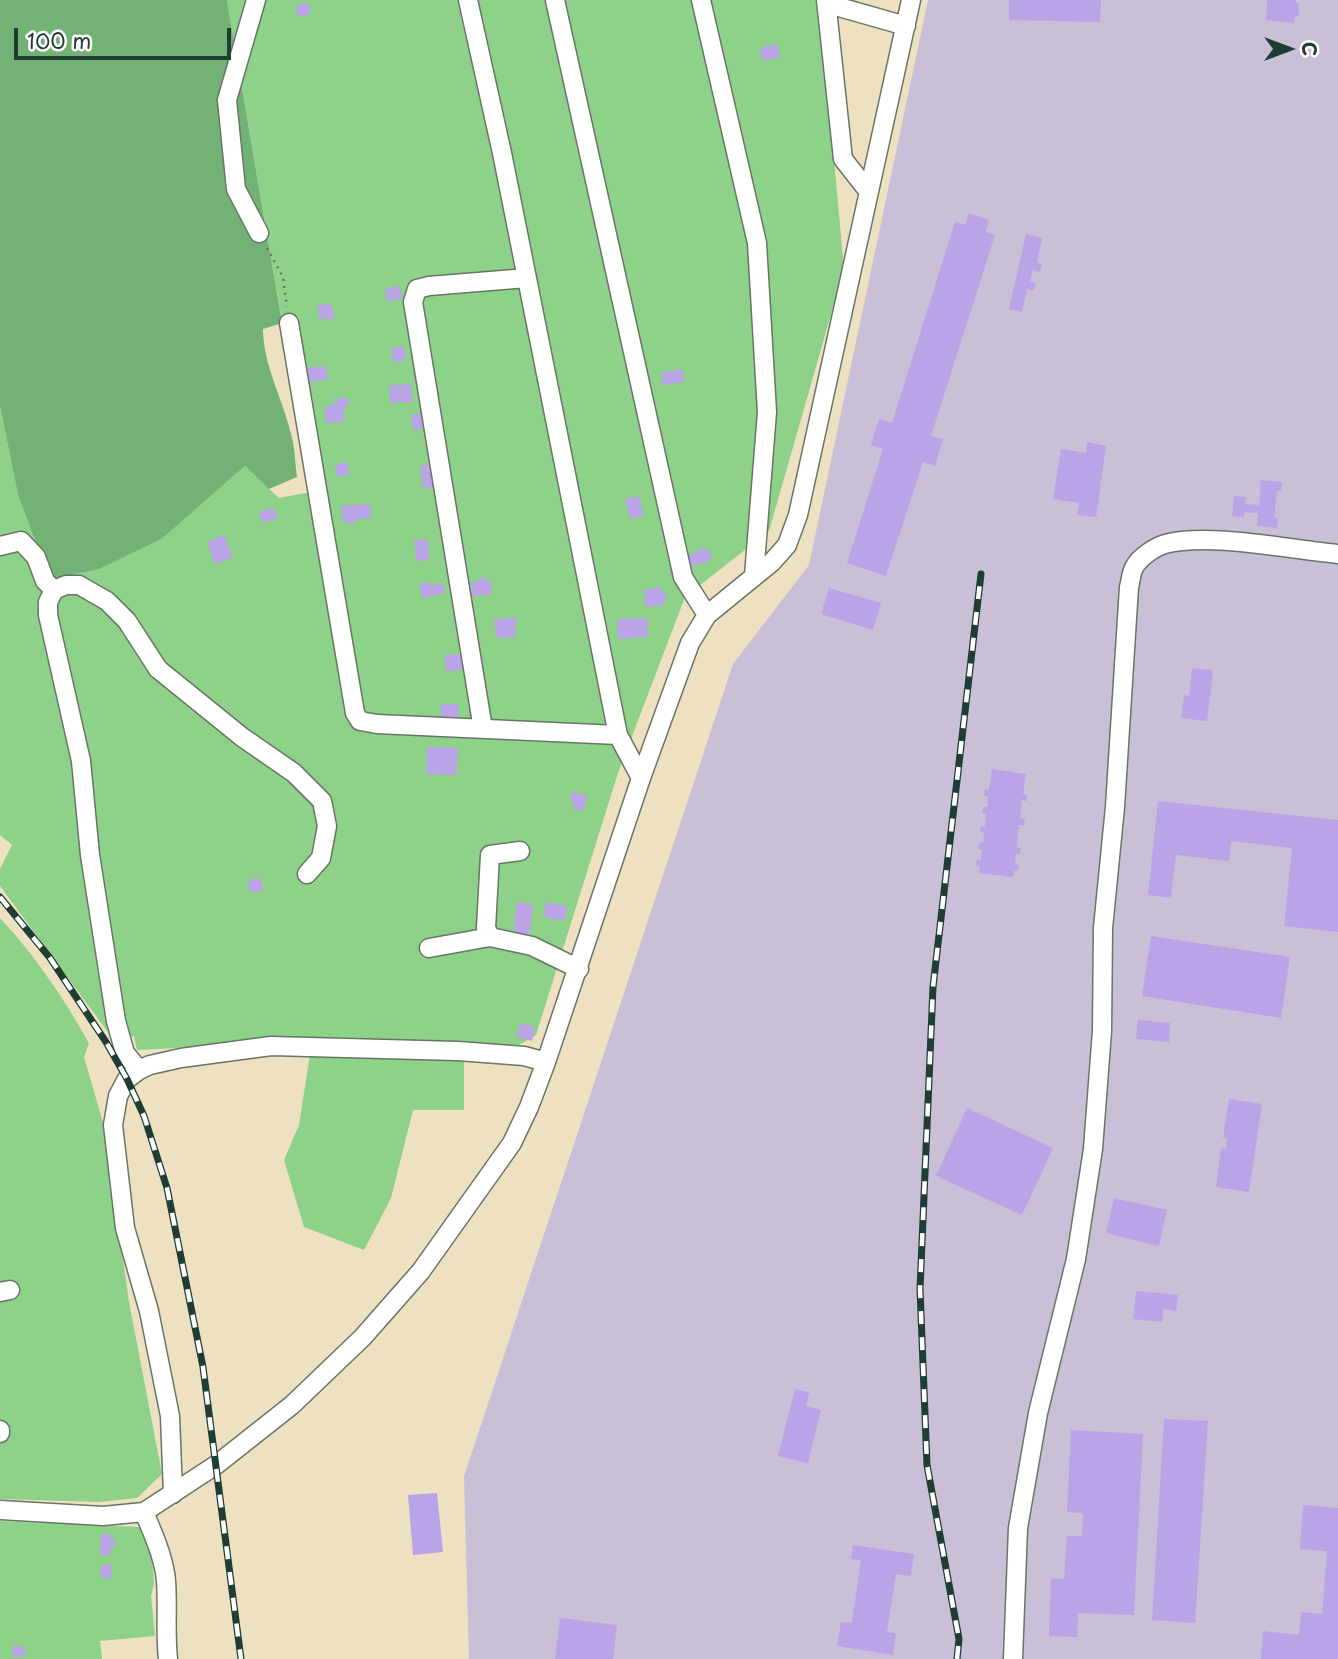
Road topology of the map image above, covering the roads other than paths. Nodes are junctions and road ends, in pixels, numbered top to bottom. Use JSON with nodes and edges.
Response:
{"nodes":[{"id":1,"x":256,"y":0,"type":"edge"},
{"id":2,"x":468,"y":0,"type":"edge"},
{"id":3,"x":555,"y":0,"type":"edge"},
{"id":4,"x":701,"y":0,"type":"edge"},
{"id":5,"x":826,"y":0,"type":"edge"},
{"id":6,"x":832,"y":0,"type":"edge"},
{"id":7,"x":911,"y":0,"type":"edge"},
{"id":8,"x":906,"y":26,"type":"junction"},
{"id":9,"x":869,"y":192,"type":"junction"},
{"id":10,"x":259,"y":233,"type":"road end"},
{"id":11,"x":527,"y":278,"type":"junction"},
{"id":12,"x":289,"y":323,"type":"road end"},
{"id":13,"x":0,"y":546,"type":"edge"},
{"id":14,"x":1338,"y":554,"type":"edge"},
{"id":15,"x":754,"y":576,"type":"junction"},
{"id":16,"x":54,"y":590,"type":"junction"},
{"id":17,"x":707,"y":615,"type":"junction"},
{"id":18,"x":483,"y":729,"type":"junction"},
{"id":19,"x":618,"y":735,"type":"junction"},
{"id":20,"x":641,"y":778,"type":"junction"},
{"id":21,"x":520,"y":851,"type":"dead end"},
{"id":22,"x":307,"y":874,"type":"dead end"},
{"id":23,"x":490,"y":937,"type":"junction"},
{"id":24,"x":429,"y":948,"type":"dead end"},
{"id":25,"x":579,"y":969,"type":"junction"},
{"id":26,"x":546,"y":1062,"type":"junction"},
{"id":27,"x":139,"y":1070,"type":"junction"},
{"id":28,"x":173,"y":1494,"type":"junction"},
{"id":29,"x":0,"y":1510,"type":"edge"},
{"id":30,"x":144,"y":1512,"type":"junction"},
{"id":31,"x":168,"y":1659,"type":"edge"},
{"id":32,"x":1013,"y":1659,"type":"edge"}],
"edges":[{"from":1,"to":10,"type":"street"},
{"from":2,"to":11,"type":"street"},
{"from":3,"to":17,"type":"street"},
{"from":4,"to":15,"type":"street"},
{"from":5,"to":9,"type":"street"},
{"from":6,"to":8,"type":"street"},
{"from":7,"to":8,"type":"street"},
{"from":8,"to":9,"type":"street"},
{"from":9,"to":15,"type":"street"},
{"from":11,"to":18,"type":"street"},
{"from":11,"to":19,"type":"street"},
{"from":12,"to":18,"type":"street"},
{"from":13,"to":16,"type":"street"},
{"from":14,"to":32,"type":"street"},
{"from":15,"to":17,"type":"street"},
{"from":16,"to":22,"type":"street"},
{"from":16,"to":27,"type":"street"},
{"from":17,"to":20,"type":"street"},
{"from":18,"to":19,"type":"street"},
{"from":19,"to":20,"type":"street"},
{"from":20,"to":25,"type":"street"},
{"from":21,"to":23,"type":"street"},
{"from":23,"to":24,"type":"street"},
{"from":23,"to":25,"type":"street"},
{"from":25,"to":26,"type":"street"},
{"from":26,"to":27,"type":"street"},
{"from":26,"to":28,"type":"street"},
{"from":27,"to":28,"type":"street"},
{"from":28,"to":30,"type":"street"},
{"from":29,"to":30,"type":"street"},
{"from":30,"to":31,"type":"street"}]}
